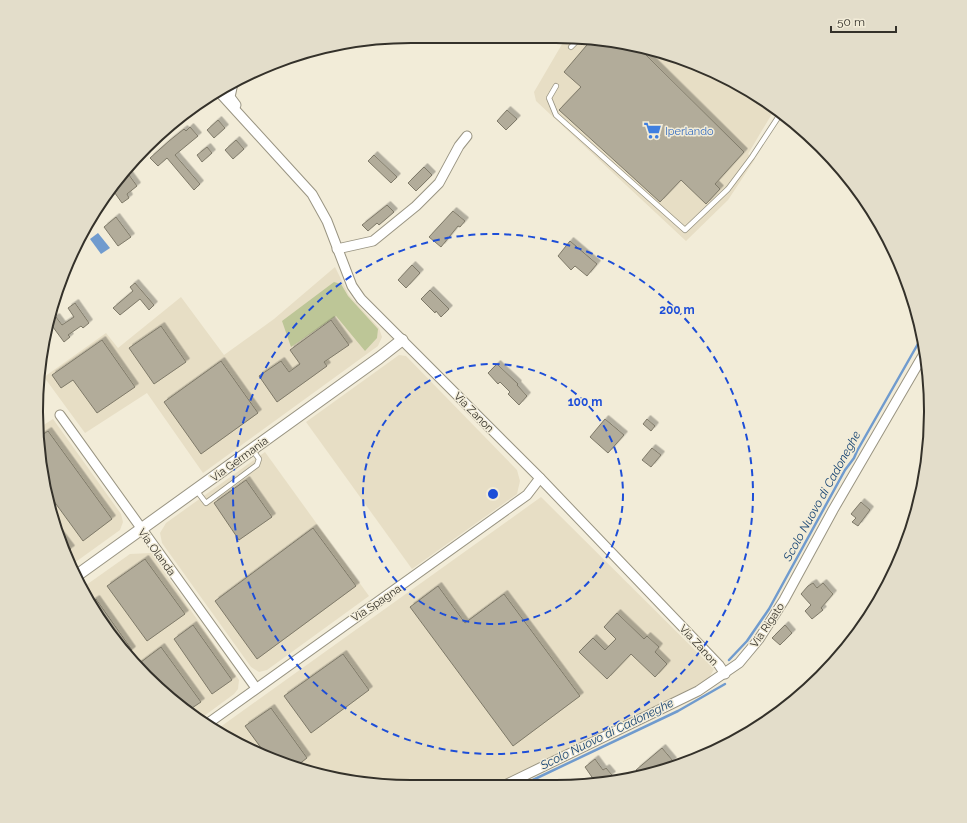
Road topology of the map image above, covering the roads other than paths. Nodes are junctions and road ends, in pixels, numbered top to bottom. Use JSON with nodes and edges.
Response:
{"nodes":[{"id":1,"x":574,"y":44,"type":"edge"},
{"id":2,"x":571,"y":47,"type":"dead end"},
{"id":3,"x":556,"y":86,"type":"dead end"},
{"id":4,"x":232,"y":90,"type":"edge"},
{"id":5,"x":222,"y":95,"type":"edge"},
{"id":6,"x":777,"y":117,"type":"edge"},
{"id":7,"x":254,"y":131,"type":"junction"},
{"id":8,"x":467,"y":136,"type":"dead end"},
{"id":9,"x":337,"y":249,"type":"junction"},
{"id":10,"x":402,"y":340,"type":"junction"},
{"id":11,"x":920,"y":360,"type":"edge"},
{"id":12,"x":60,"y":415,"type":"dead end"},
{"id":13,"x":252,"y":449,"type":"junction"},
{"id":14,"x":540,"y":478,"type":"junction"},
{"id":15,"x":196,"y":490,"type":"junction"},
{"id":16,"x":142,"y":530,"type":"junction"},
{"id":17,"x":80,"y":573,"type":"edge"},
{"id":18,"x":725,"y":674,"type":"junction"},
{"id":19,"x":256,"y":688,"type":"junction"},
{"id":20,"x":211,"y":721,"type":"edge"},
{"id":21,"x":515,"y":780,"type":"edge"}],
"edges":[{"from":1,"to":2,"type":"lane"},
{"from":3,"to":6,"type":"lane"},
{"from":4,"to":7,"type":"street","name":"Via Zanon"},
{"from":5,"to":7,"type":"street","name":"Via Zanon"},
{"from":7,"to":9,"type":"street","name":"Via Zanon"},
{"from":8,"to":9,"type":"street"},
{"from":9,"to":10,"type":"street","name":"Via Zanon"},
{"from":10,"to":13,"type":"street","name":"Via Germania"},
{"from":10,"to":14,"type":"street","name":"Via Zanon"},
{"from":11,"to":18,"type":"street","name":"Via Rigato"},
{"from":12,"to":16,"type":"street","name":"Via Olanda"},
{"from":13,"to":15,"type":"street","name":"Via Germania"},
{"from":13,"to":15,"type":"lane"},
{"from":14,"to":18,"type":"street","name":"Via Zanon"},
{"from":14,"to":19,"type":"street","name":"Via Spagna"},
{"from":15,"to":16,"type":"street","name":"Via Germania"},
{"from":16,"to":17,"type":"street","name":"Via Germania"},
{"from":16,"to":19,"type":"street","name":"Via Olanda"},
{"from":18,"to":21,"type":"street","name":"Via Rigato"},
{"from":19,"to":20,"type":"street","name":"Via Spagna"}]}
